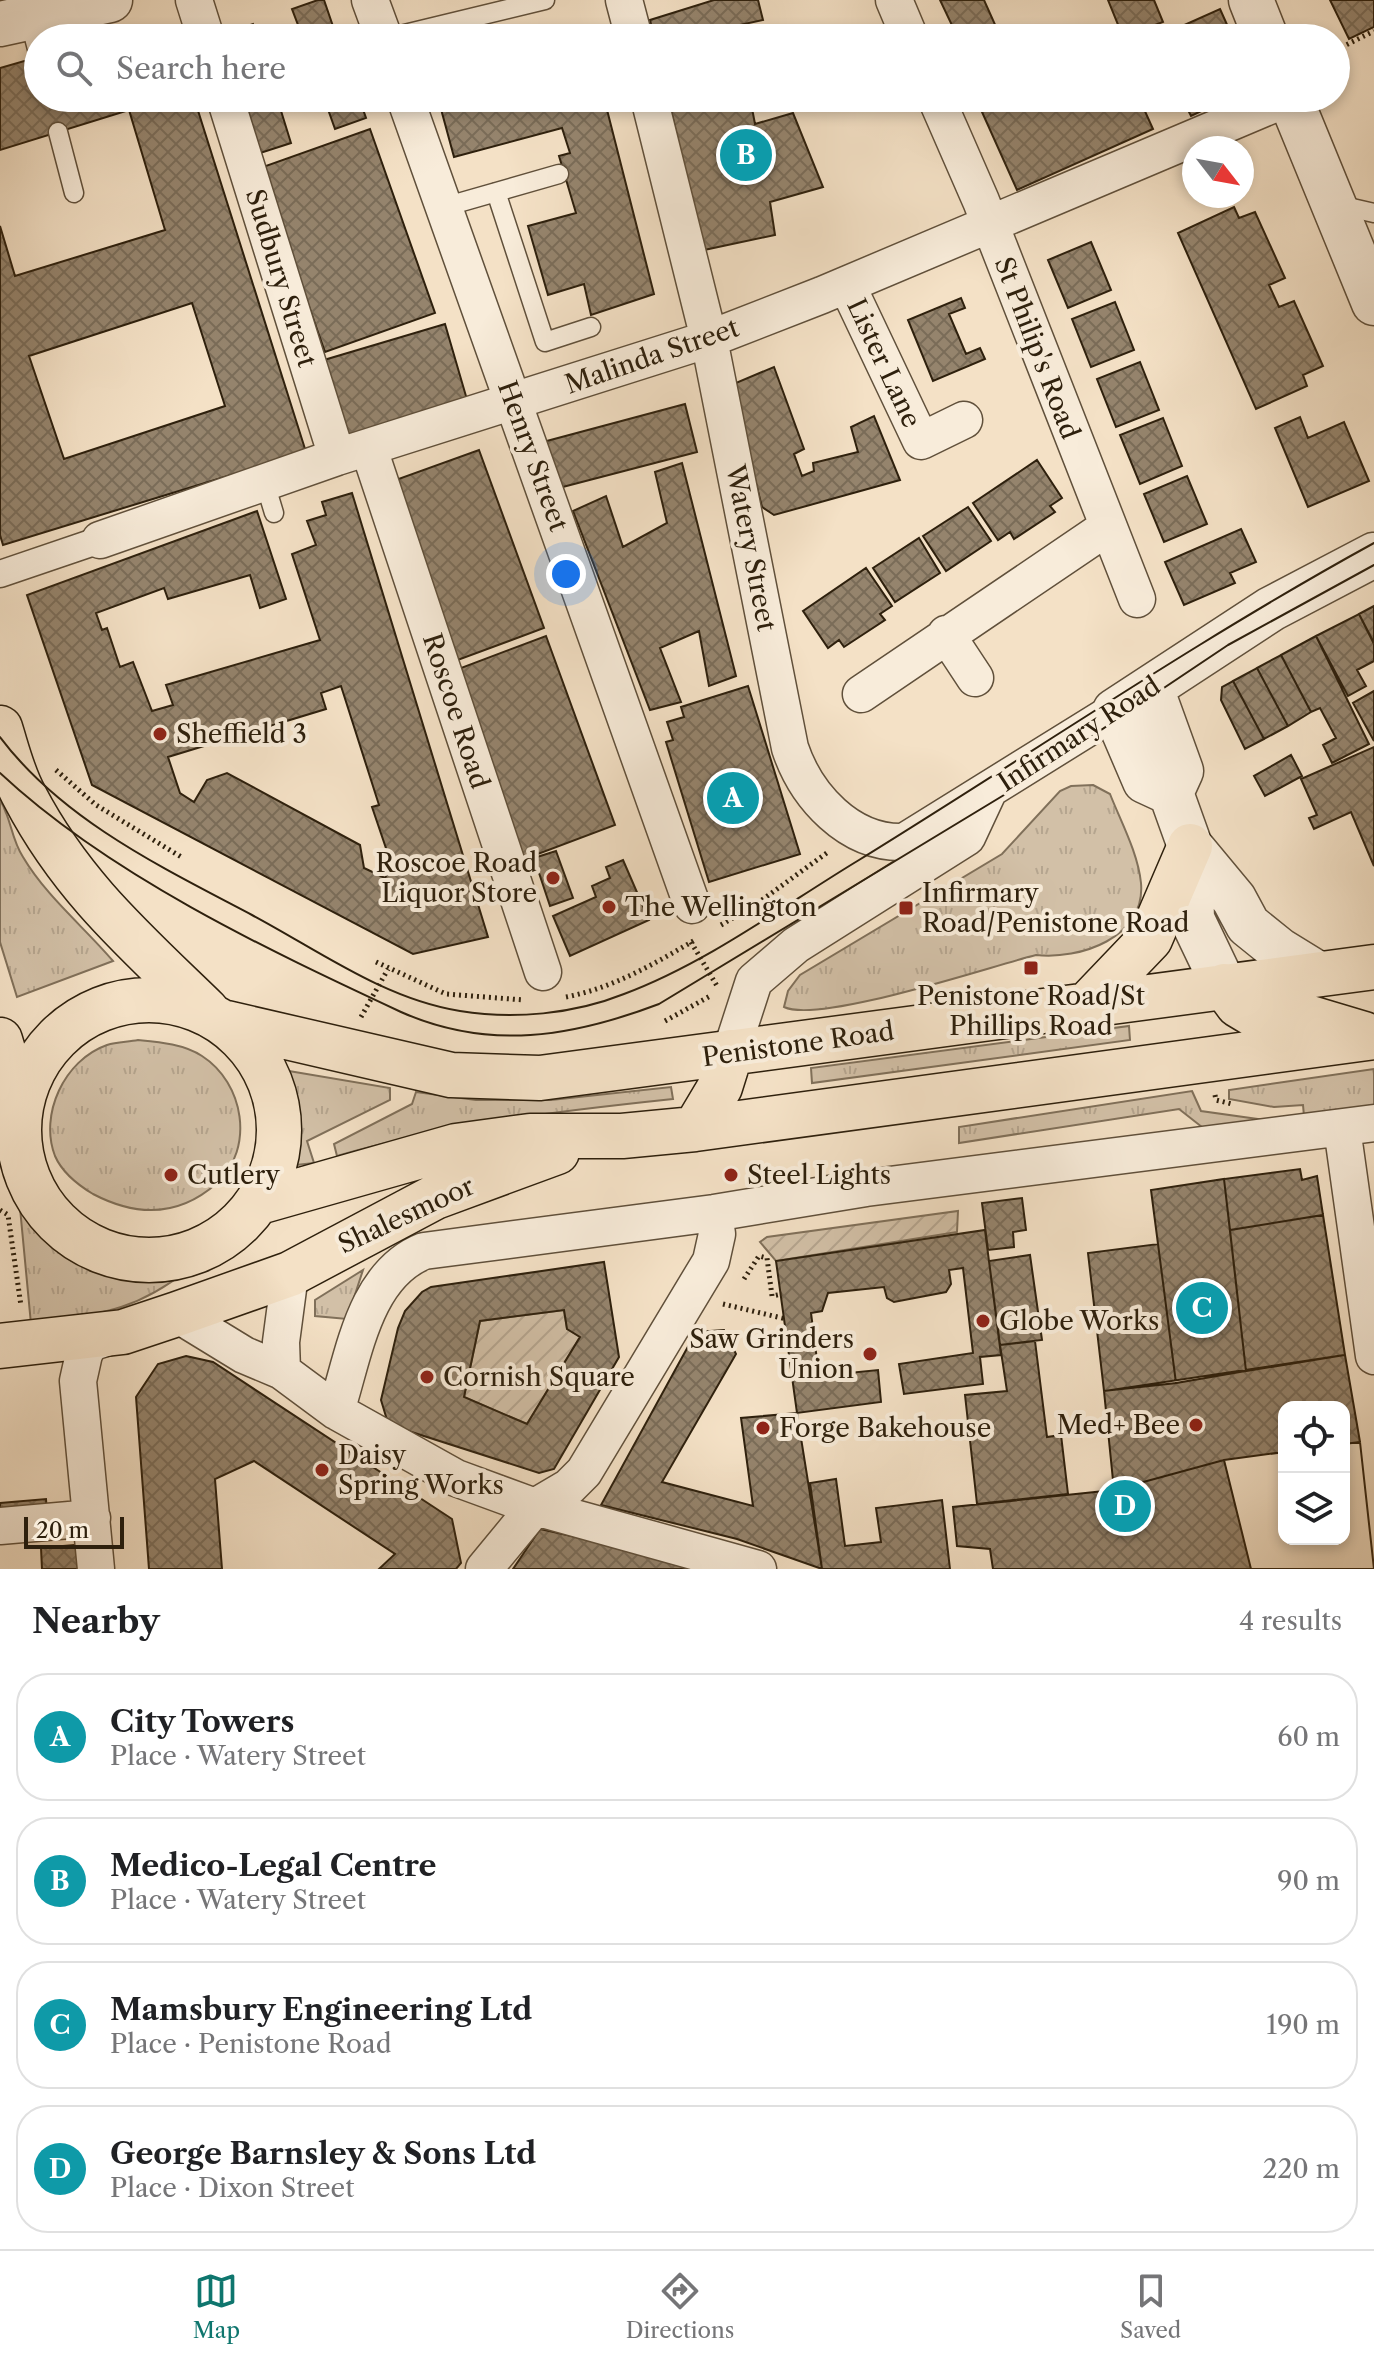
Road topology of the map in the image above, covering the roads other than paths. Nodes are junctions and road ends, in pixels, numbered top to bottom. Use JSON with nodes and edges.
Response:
{"nodes":[{"id":1,"x":110,"y":0,"type":"edge"},
{"id":2,"x":194,"y":0,"type":"edge"},
{"id":3,"x":370,"y":0,"type":"edge"},
{"id":4,"x":545,"y":0,"type":"edge"},
{"id":5,"x":624,"y":0,"type":"edge"},
{"id":6,"x":894,"y":0,"type":"edge"},
{"id":7,"x":1251,"y":0,"type":"edge"},
{"id":8,"x":44,"y":24,"type":"edge"},
{"id":9,"x":202,"y":24,"type":"edge"},
{"id":10,"x":380,"y":24,"type":"edge"},
{"id":11,"x":445,"y":24,"type":"edge"},
{"id":12,"x":630,"y":24,"type":"edge"},
{"id":13,"x":904,"y":24,"type":"edge"},
{"id":14,"x":1260,"y":24,"type":"edge"},
{"id":15,"x":230,"y":112,"type":"edge"},
{"id":16,"x":410,"y":112,"type":"edge"},
{"id":17,"x":652,"y":112,"type":"edge"},
{"id":18,"x":942,"y":112,"type":"edge"},
{"id":19,"x":1256,"y":112,"type":"edge"},
{"id":20,"x":1297,"y":112,"type":"edge"},
{"id":21,"x":58,"y":132,"type":"dead end"},
{"id":22,"x":559,"y":174,"type":"dead end"},
{"id":23,"x":496,"y":192,"type":"junction"},
{"id":24,"x":74,"y":193,"type":"dead end"},
{"id":25,"x":444,"y":207,"type":"junction"},
{"id":26,"x":1354,"y":208,"type":"edge"},
{"id":27,"x":989,"y":224,"type":"junction"},
{"id":28,"x":847,"y":285,"type":"junction"},
{"id":29,"x":1374,"y":303,"type":"edge"},
{"id":30,"x":591,"y":327,"type":"dead end"},
{"id":31,"x":709,"y":339,"type":"junction"},
{"id":32,"x":514,"y":402,"type":"junction"},
{"id":33,"x":964,"y":420,"type":"dead end"},
{"id":34,"x":353,"y":453,"type":"junction"},
{"id":35,"x":1106,"y":528,"type":"junction"},
{"id":36,"x":100,"y":540,"type":"joint"},
{"id":37,"x":1374,"y":555,"type":"edge"},
{"id":38,"x":0,"y":574,"type":"edge"},
{"id":39,"x":1137,"y":599,"type":"dead end"},
{"id":40,"x":946,"y":634,"type":"junction"},
{"id":41,"x":975,"y":678,"type":"dead end"},
{"id":42,"x":1151,"y":688,"type":"junction"},
{"id":43,"x":861,"y":694,"type":"dead end"},
{"id":44,"x":1115,"y":711,"type":"junction"},
{"id":45,"x":0,"y":728,"type":"edge"},
{"id":46,"x":988,"y":792,"type":"junction"},
{"id":47,"x":1171,"y":793,"type":"junction"},
{"id":48,"x":1190,"y":846,"type":"junction"},
{"id":49,"x":701,"y":924,"type":"road end"},
{"id":50,"x":1374,"y":967,"type":"edge"},
{"id":51,"x":1318,"y":974,"type":"junction"},
{"id":52,"x":1224,"y":986,"type":"junction"},
{"id":53,"x":546,"y":990,"type":"road end"},
{"id":54,"x":1085,"y":1007,"type":"junction"},
{"id":55,"x":217,"y":1018,"type":"junction"},
{"id":56,"x":1374,"y":1037,"type":"edge"},
{"id":57,"x":0,"y":1040,"type":"edge"},
{"id":58,"x":731,"y":1052,"type":"junction"},
{"id":59,"x":12,"y":1122,"type":"edge"},
{"id":60,"x":1358,"y":1126,"type":"edge"},
{"id":61,"x":695,"y":1129,"type":"junction"},
{"id":62,"x":622,"y":1136,"type":"junction"},
{"id":63,"x":256,"y":1206,"type":"junction"},
{"id":64,"x":714,"y":1213,"type":"junction"},
{"id":65,"x":290,"y":1274,"type":"junction"},
{"id":66,"x":186,"y":1310,"type":"junction"},
{"id":67,"x":11,"y":1330,"type":"edge"},
{"id":68,"x":123,"y":1332,"type":"junction"},
{"id":69,"x":1374,"y":1356,"type":"edge"},
{"id":70,"x":282,"y":1371,"type":"junction"},
{"id":71,"x":336,"y":1411,"type":"junction"},
{"id":72,"x":535,"y":1507,"type":"junction"},
{"id":73,"x":92,"y":1518,"type":"junction"},
{"id":74,"x":0,"y":1526,"type":"edge"},
{"id":75,"x":96,"y":1569,"type":"edge"},
{"id":76,"x":484,"y":1569,"type":"edge"},
{"id":77,"x":758,"y":1569,"type":"edge"}],
"edges":[{"from":1,"to":8,"type":"street"},
{"from":2,"to":9,"type":"street"},
{"from":3,"to":10,"type":"street"},
{"from":4,"to":11,"type":"lane"},
{"from":5,"to":12,"type":"street"},
{"from":6,"to":13,"type":"street"},
{"from":7,"to":14,"type":"street"},
{"from":15,"to":34,"type":"street","name":"Sudbury Street"},
{"from":16,"to":25,"type":"street","name":"Henry Street"},
{"from":17,"to":31,"type":"street","name":"Watery Street"},
{"from":18,"to":27,"type":"street","name":"St Philip's Road"},
{"from":19,"to":27,"type":"street","name":"Malinda Street"},
{"from":20,"to":26,"type":"street"},
{"from":21,"to":24,"type":"lane"},
{"from":22,"to":23,"type":"lane"},
{"from":23,"to":25,"type":"lane"},
{"from":23,"to":30,"type":"lane"},
{"from":25,"to":32,"type":"street","name":"Henry Street"},
{"from":26,"to":29,"type":"street"},
{"from":27,"to":28,"type":"street","name":"Malinda Street"},
{"from":27,"to":35,"type":"street","name":"St Philip's Road"},
{"from":28,"to":31,"type":"street","name":"Malinda Street"},
{"from":28,"to":33,"type":"street","name":"Lister Lane"},
{"from":31,"to":32,"type":"street","name":"Malinda Street"},
{"from":31,"to":46,"type":"street","name":"Watery Street"},
{"from":32,"to":34,"type":"street","name":"Malinda Street"},
{"from":32,"to":49,"type":"street","name":"Henry Street"},
{"from":34,"to":36,"type":"street","name":"Malinda Street"},
{"from":34,"to":53,"type":"street","name":"Roscoe Road"},
{"from":35,"to":39,"type":"street","name":"St Philip's Road"},
{"from":35,"to":40,"type":"street"},
{"from":36,"to":38,"type":"street","name":"Malinda Street"},
{"from":37,"to":42,"type":"street","name":"Infirmary Road"},
{"from":40,"to":41,"type":"street"},
{"from":40,"to":43,"type":"street"},
{"from":42,"to":44,"type":"street","name":"Infirmary Road"},
{"from":42,"to":47,"type":"street"},
{"from":44,"to":46,"type":"street","name":"Infirmary Road"},
{"from":44,"to":47,"type":"street"},
{"from":45,"to":55,"type":"highway"},
{"from":46,"to":58,"type":"street","name":"Infirmary Road"},
{"from":47,"to":48,"type":"street"},
{"from":48,"to":51,"type":"street"},
{"from":48,"to":52,"type":"street"},
{"from":48,"to":54,"type":"highway"},
{"from":50,"to":51,"type":"highway","name":"Penistone Road"},
{"from":51,"to":52,"type":"highway","name":"Penistone Road"},
{"from":52,"to":54,"type":"highway","name":"Penistone Road"},
{"from":52,"to":56,"type":"highway"},
{"from":54,"to":58,"type":"highway","name":"Penistone Road"},
{"from":55,"to":58,"type":"highway","name":"Penistone Road"},
{"from":55,"to":59,"type":"highway"},
{"from":55,"to":63,"type":"highway"},
{"from":56,"to":61,"type":"highway"},
{"from":57,"to":59,"type":"highway"},
{"from":58,"to":61,"type":"highway"},
{"from":59,"to":63,"type":"highway"},
{"from":60,"to":64,"type":"street"},
{"from":60,"to":69,"type":"street"},
{"from":61,"to":62,"type":"highway"},
{"from":62,"to":63,"type":"highway"},
{"from":62,"to":65,"type":"highway","name":"Shalesmoor"},
{"from":63,"to":66,"type":"highway"},
{"from":64,"to":71,"type":"street"},
{"from":64,"to":72,"type":"street"},
{"from":65,"to":66,"type":"highway","name":"Shalesmoor"},
{"from":65,"to":70,"type":"street"},
{"from":66,"to":68,"type":"highway","name":"Shalesmoor"},
{"from":66,"to":70,"type":"street"},
{"from":67,"to":68,"type":"highway","name":"Shalesmoor"},
{"from":68,"to":73,"type":"street"},
{"from":70,"to":71,"type":"street"},
{"from":71,"to":72,"type":"street"},
{"from":72,"to":76,"type":"street"},
{"from":72,"to":77,"type":"street"},
{"from":73,"to":74,"type":"street"},
{"from":73,"to":75,"type":"street"}]}
